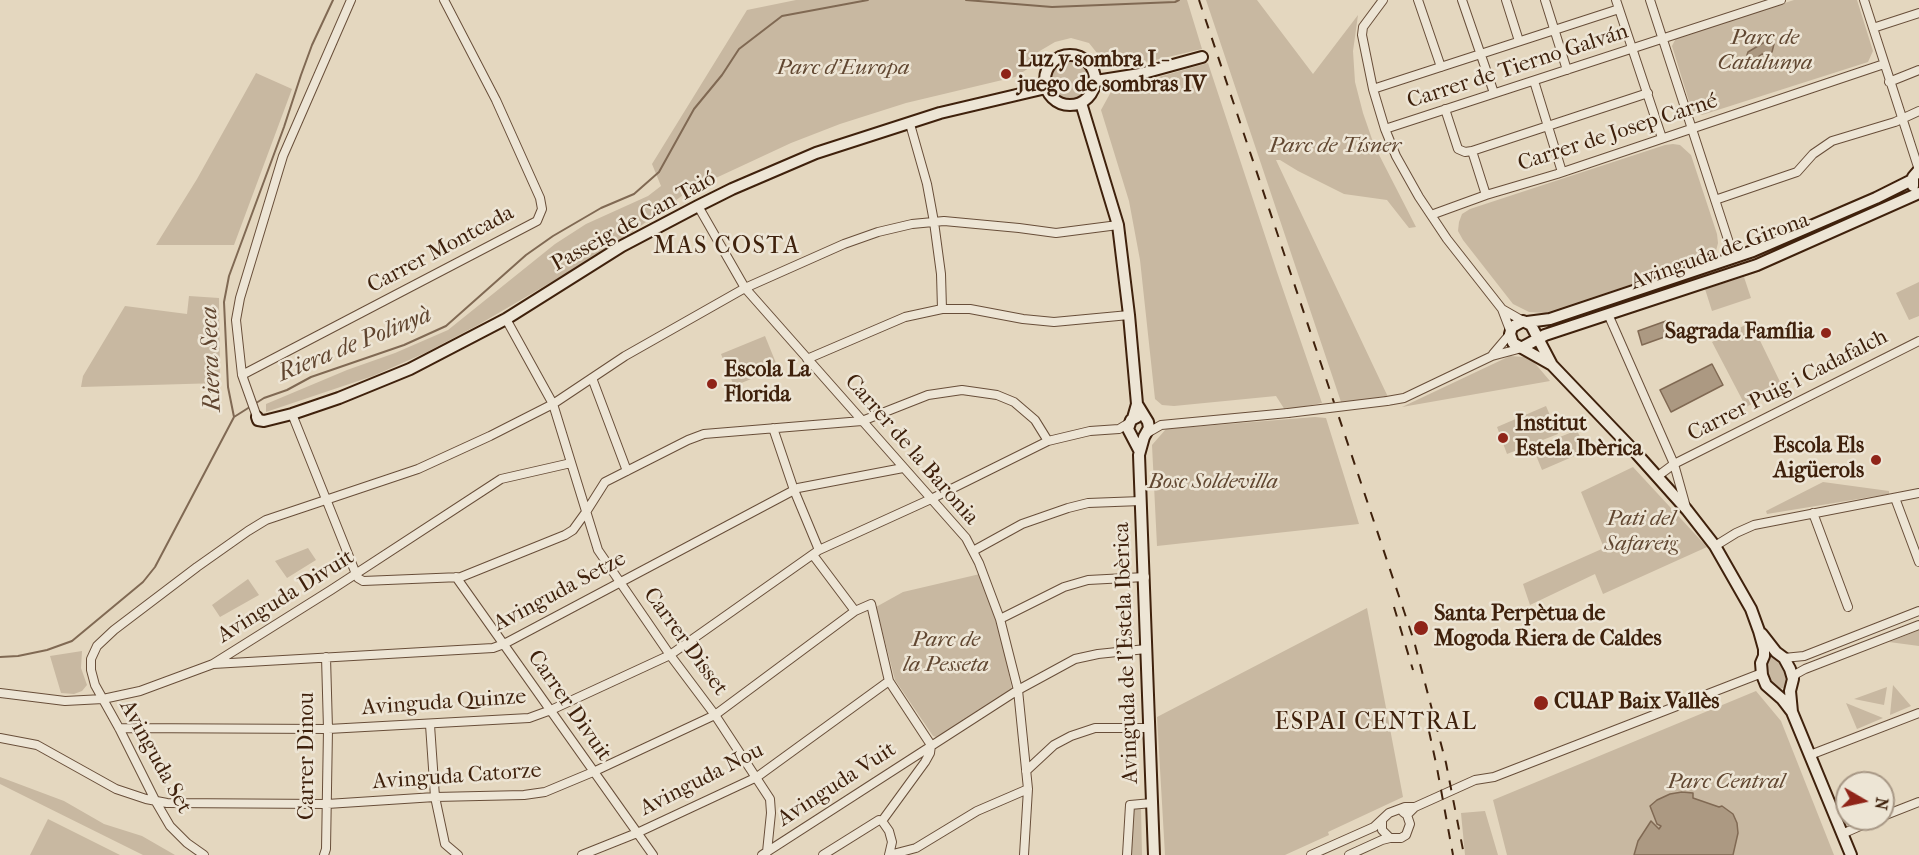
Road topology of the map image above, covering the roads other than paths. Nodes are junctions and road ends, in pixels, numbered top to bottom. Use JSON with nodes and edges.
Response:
{"nodes":[{"id":1,"x":351,"y":0,"type":"edge"},
{"id":2,"x":444,"y":0,"type":"edge"},
{"id":3,"x":1383,"y":0,"type":"edge"},
{"id":4,"x":1418,"y":0,"type":"edge"},
{"id":5,"x":1462,"y":0,"type":"edge"},
{"id":6,"x":1506,"y":0,"type":"edge"},
{"id":7,"x":1545,"y":0,"type":"edge"},
{"id":8,"x":1616,"y":0,"type":"edge"},
{"id":9,"x":1650,"y":0,"type":"edge"},
{"id":10,"x":1781,"y":0,"type":"edge"},
{"id":11,"x":1863,"y":0,"type":"edge"},
{"id":12,"x":1619,"y":9,"type":"junction"},
{"id":13,"x":1919,"y":13,"type":"edge"},
{"id":14,"x":1873,"y":28,"type":"junction"},
{"id":15,"x":1554,"y":30,"type":"junction"},
{"id":16,"x":1662,"y":39,"type":"junction"},
{"id":17,"x":1519,"y":41,"type":"junction"},
{"id":18,"x":1633,"y":48,"type":"junction"},
{"id":19,"x":1481,"y":54,"type":"junction"},
{"id":20,"x":1202,"y":57,"type":"dead end"},
{"id":21,"x":1884,"y":63,"type":"junction"},
{"id":22,"x":1441,"y":67,"type":"junction"},
{"id":23,"x":1567,"y":70,"type":"junction"},
{"id":24,"x":1919,"y":70,"type":"edge"},
{"id":25,"x":1096,"y":81,"type":"junction"},
{"id":26,"x":1534,"y":81,"type":"junction"},
{"id":27,"x":1889,"y":82,"type":"junction"},
{"id":28,"x":1046,"y":88,"type":"junction"},
{"id":29,"x":1373,"y":89,"type":"junction"},
{"id":30,"x":1494,"y":93,"type":"junction"},
{"id":31,"x":1647,"y":93,"type":"junction"},
{"id":32,"x":1081,"y":103,"type":"junction"},
{"id":33,"x":1445,"y":109,"type":"junction"},
{"id":34,"x":1919,"y":111,"type":"edge"},
{"id":35,"x":1902,"y":119,"type":"junction"},
{"id":36,"x":910,"y":124,"type":"junction"},
{"id":37,"x":1548,"y":125,"type":"junction"},
{"id":38,"x":1692,"y":128,"type":"junction"},
{"id":39,"x":1385,"y":129,"type":"junction"},
{"id":40,"x":1662,"y":138,"type":"junction"},
{"id":41,"x":1472,"y":151,"type":"junction"},
{"id":42,"x":1919,"y":170,"type":"edge"},
{"id":43,"x":1562,"y":172,"type":"junction"},
{"id":44,"x":1912,"y":180,"type":"junction"},
{"id":45,"x":1919,"y":193,"type":"edge"},
{"id":46,"x":1486,"y":195,"type":"junction"},
{"id":47,"x":1715,"y":200,"type":"junction"},
{"id":48,"x":698,"y":206,"type":"junction"},
{"id":49,"x":1431,"y":215,"type":"junction"},
{"id":50,"x":934,"y":222,"type":"junction"},
{"id":51,"x":1118,"y":225,"type":"junction"},
{"id":52,"x":1734,"y":258,"type":"junction"},
{"id":53,"x":745,"y":288,"type":"junction"},
{"id":54,"x":942,"y":309,"type":"junction"},
{"id":55,"x":1502,"y":309,"type":"junction"},
{"id":56,"x":1608,"y":314,"type":"junction"},
{"id":57,"x":1129,"y":315,"type":"junction"},
{"id":58,"x":506,"y":319,"type":"junction"},
{"id":59,"x":1510,"y":332,"type":"junction"},
{"id":60,"x":1553,"y":332,"type":"junction"},
{"id":61,"x":1530,"y":333,"type":"junction"},
{"id":62,"x":1919,"y":342,"type":"edge"},
{"id":63,"x":1548,"y":354,"type":"junction"},
{"id":64,"x":1492,"y":356,"type":"junction"},
{"id":65,"x":807,"y":359,"type":"junction"},
{"id":66,"x":1552,"y":365,"type":"junction"},
{"id":67,"x":242,"y":375,"type":"junction"},
{"id":68,"x":592,"y":378,"type":"junction"},
{"id":69,"x":553,"y":404,"type":"junction"},
{"id":70,"x":292,"y":414,"type":"junction"},
{"id":71,"x":256,"y":417,"type":"joint"},
{"id":72,"x":862,"y":421,"type":"junction"},
{"id":73,"x":773,"y":428,"type":"junction"},
{"id":74,"x":1136,"y":428,"type":"junction"},
{"id":75,"x":1048,"y":441,"type":"junction"},
{"id":76,"x":571,"y":463,"type":"junction"},
{"id":77,"x":1674,"y":464,"type":"junction"},
{"id":78,"x":903,"y":468,"type":"junction"},
{"id":79,"x":627,"y":471,"type":"junction"},
{"id":80,"x":1658,"y":477,"type":"junction"},
{"id":81,"x":794,"y":490,"type":"junction"},
{"id":82,"x":1919,"y":494,"type":"edge"},
{"id":83,"x":1894,"y":498,"type":"junction"},
{"id":84,"x":326,"y":500,"type":"junction"},
{"id":85,"x":931,"y":500,"type":"junction"},
{"id":86,"x":1141,"y":501,"type":"junction"},
{"id":87,"x":1687,"y":510,"type":"junction"},
{"id":88,"x":586,"y":512,"type":"junction"},
{"id":89,"x":1813,"y":513,"type":"junction"},
{"id":90,"x":1714,"y":546,"type":"junction"},
{"id":91,"x":973,"y":551,"type":"junction"},
{"id":92,"x":816,"y":553,"type":"junction"},
{"id":93,"x":1919,"y":562,"type":"edge"},
{"id":94,"x":356,"y":574,"type":"junction"},
{"id":95,"x":1145,"y":576,"type":"junction"},
{"id":96,"x":456,"y":577,"type":"junction"},
{"id":97,"x":619,"y":582,"type":"junction"},
{"id":98,"x":1848,"y":607,"type":"dead end"},
{"id":99,"x":855,"y":611,"type":"junction"},
{"id":100,"x":1919,"y":611,"type":"edge"},
{"id":101,"x":1000,"y":619,"type":"junction"},
{"id":102,"x":1919,"y":626,"type":"edge"},
{"id":103,"x":1760,"y":631,"type":"junction"},
{"id":104,"x":504,"y":644,"type":"junction"},
{"id":105,"x":1146,"y":650,"type":"junction"},
{"id":106,"x":670,"y":655,"type":"junction"},
{"id":107,"x":1780,"y":655,"type":"junction"},
{"id":108,"x":1764,"y":656,"type":"junction"},
{"id":109,"x":326,"y":657,"type":"junction"},
{"id":110,"x":213,"y":664,"type":"junction"},
{"id":111,"x":1762,"y":673,"type":"junction"},
{"id":112,"x":1793,"y":679,"type":"junction"},
{"id":113,"x":889,"y":681,"type":"junction"},
{"id":114,"x":1018,"y":690,"type":"junction"},
{"id":115,"x":1790,"y":691,"type":"junction"},
{"id":116,"x":0,"y":693,"type":"edge"},
{"id":117,"x":1777,"y":694,"type":"junction"},
{"id":118,"x":103,"y":699,"type":"junction"},
{"id":119,"x":551,"y":710,"type":"junction"},
{"id":120,"x":1792,"y":712,"type":"junction"},
{"id":121,"x":1919,"y":712,"type":"edge"},
{"id":122,"x":714,"y":715,"type":"junction"},
{"id":123,"x":430,"y":724,"type":"junction"},
{"id":124,"x":119,"y":728,"type":"junction"},
{"id":125,"x":1150,"y":728,"type":"junction"},
{"id":126,"x":328,"y":729,"type":"junction"},
{"id":127,"x":0,"y":738,"type":"edge"},
{"id":128,"x":931,"y":745,"type":"junction"},
{"id":129,"x":1809,"y":755,"type":"junction"},
{"id":130,"x":1026,"y":771,"type":"junction"},
{"id":131,"x":593,"y":772,"type":"junction"},
{"id":132,"x":757,"y":777,"type":"junction"},
{"id":133,"x":1028,"y":789,"type":"junction"},
{"id":134,"x":435,"y":798,"type":"junction"},
{"id":135,"x":156,"y":802,"type":"junction"},
{"id":136,"x":1919,"y":802,"type":"edge"},
{"id":137,"x":1152,"y":803,"type":"junction"},
{"id":138,"x":327,"y":804,"type":"junction"},
{"id":139,"x":1415,"y":807,"type":"junction"},
{"id":140,"x":1393,"y":811,"type":"junction"},
{"id":141,"x":1895,"y":811,"type":"edge"},
{"id":142,"x":1407,"y":815,"type":"junction"},
{"id":143,"x":1382,"y":820,"type":"junction"},
{"id":144,"x":882,"y":821,"type":"junction"},
{"id":145,"x":1849,"y":831,"type":"edge"},
{"id":146,"x":637,"y":833,"type":"junction"},
{"id":147,"x":1842,"y":834,"type":"junction"},
{"id":148,"x":1390,"y":838,"type":"junction"},
{"id":149,"x":764,"y":854,"type":"edge"},
{"id":150,"x":204,"y":855,"type":"edge"},
{"id":151,"x":324,"y":855,"type":"edge"},
{"id":152,"x":458,"y":855,"type":"edge"},
{"id":153,"x":582,"y":855,"type":"edge"},
{"id":154,"x":653,"y":855,"type":"edge"},
{"id":155,"x":823,"y":855,"type":"edge"},
{"id":156,"x":889,"y":855,"type":"edge"},
{"id":157,"x":1024,"y":855,"type":"edge"},
{"id":158,"x":1127,"y":855,"type":"edge"},
{"id":159,"x":1154,"y":855,"type":"edge"},
{"id":160,"x":1311,"y":855,"type":"edge"},
{"id":161,"x":1348,"y":855,"type":"edge"},
{"id":162,"x":1851,"y":855,"type":"edge"}],
"edges":[{"from":1,"to":67,"type":"street"},
{"from":2,"to":67,"type":"street","name":"Carrer Montcada"},
{"from":3,"to":29,"type":"street"},
{"from":4,"to":22,"type":"street"},
{"from":5,"to":19,"type":"street"},
{"from":6,"to":17,"type":"street"},
{"from":7,"to":15,"type":"street"},
{"from":8,"to":12,"type":"street"},
{"from":9,"to":16,"type":"street"},
{"from":10,"to":16,"type":"street","name":"Carrer de Tierno Galván"},
{"from":11,"to":14,"type":"street"},
{"from":12,"to":15,"type":"street"},
{"from":12,"to":18,"type":"street"},
{"from":13,"to":14,"type":"street"},
{"from":14,"to":21,"type":"street"},
{"from":15,"to":17,"type":"street"},
{"from":15,"to":23,"type":"street"},
{"from":16,"to":18,"type":"street","name":"Carrer de Tierno Galván"},
{"from":16,"to":38,"type":"street"},
{"from":17,"to":19,"type":"street"},
{"from":18,"to":23,"type":"street","name":"Carrer de Tierno Galván"},
{"from":18,"to":31,"type":"street"},
{"from":19,"to":22,"type":"street"},
{"from":19,"to":30,"type":"street"},
{"from":20,"to":25,"type":"main road"},
{"from":21,"to":27,"type":"street"},
{"from":21,"to":38,"type":"street","name":"Carrer de Josep Carné"},
{"from":22,"to":29,"type":"street"},
{"from":23,"to":26,"type":"street","name":"Carrer de Tierno Galván"},
{"from":24,"to":27,"type":"street"},
{"from":25,"to":28,"type":"main road"},
{"from":25,"to":32,"type":"main road"},
{"from":26,"to":30,"type":"street","name":"Carrer de Tierno Galván"},
{"from":26,"to":37,"type":"street"},
{"from":27,"to":35,"type":"street"},
{"from":28,"to":32,"type":"main road"},
{"from":28,"to":36,"type":"main road","name":"Passeig de Can Taió"},
{"from":29,"to":39,"type":"street"},
{"from":30,"to":33,"type":"street","name":"Carrer de Tierno Galván"},
{"from":31,"to":37,"type":"street"},
{"from":31,"to":40,"type":"street"},
{"from":32,"to":51,"type":"main road","name":"Avinguda de l'Estela Ibèrica"},
{"from":33,"to":39,"type":"street","name":"Carrer de Tierno Galván"},
{"from":33,"to":41,"type":"street"},
{"from":34,"to":35,"type":"street"},
{"from":35,"to":42,"type":"street"},
{"from":35,"to":47,"type":"street"},
{"from":36,"to":48,"type":"main road","name":"Passeig de Can Taió"},
{"from":36,"to":50,"type":"street"},
{"from":37,"to":41,"type":"street"},
{"from":37,"to":43,"type":"street"},
{"from":38,"to":40,"type":"street","name":"Carrer de Josep Carné"},
{"from":38,"to":47,"type":"street"},
{"from":39,"to":49,"type":"street"},
{"from":40,"to":43,"type":"street","name":"Carrer de Josep Carné"},
{"from":41,"to":46,"type":"street"},
{"from":42,"to":44,"type":"main road"},
{"from":43,"to":46,"type":"street","name":"Carrer de Josep Carné"},
{"from":44,"to":45,"type":"main road"},
{"from":44,"to":52,"type":"main road","name":"Avinguda de Girona"},
{"from":45,"to":56,"type":"main road","name":"Avinguda de Girona"},
{"from":46,"to":49,"type":"street","name":"Carrer de Josep Carné"},
{"from":47,"to":52,"type":"street"},
{"from":48,"to":53,"type":"street","name":"Carrer de la Baronia"},
{"from":48,"to":58,"type":"main road","name":"Passeig de Can Taió"},
{"from":49,"to":55,"type":"street"},
{"from":50,"to":51,"type":"street"},
{"from":50,"to":53,"type":"street"},
{"from":50,"to":54,"type":"street"},
{"from":51,"to":57,"type":"main road","name":"Avinguda de l'Estela Ibèrica"},
{"from":52,"to":61,"type":"main road","name":"Avinguda de Girona"},
{"from":53,"to":65,"type":"street","name":"Carrer de la Baronia"},
{"from":53,"to":68,"type":"street"},
{"from":54,"to":57,"type":"street"},
{"from":54,"to":65,"type":"street"},
{"from":55,"to":59,"type":"street"},
{"from":55,"to":61,"type":"street"},
{"from":56,"to":60,"type":"main road","name":"Avinguda de Girona"},
{"from":56,"to":77,"type":"street"},
{"from":57,"to":74,"type":"main road","name":"Avinguda de l'Estela Ibèrica"},
{"from":58,"to":69,"type":"street","name":"Carrer Disset"},
{"from":58,"to":70,"type":"main road","name":"Passeig de Can Taió"},
{"from":59,"to":61,"type":"main road"},
{"from":59,"to":61,"type":"main road"},
{"from":59,"to":64,"type":"street","name":"Avinguda de Girona"},
{"from":60,"to":61,"type":"main road","name":"Avinguda de Girona"},
{"from":60,"to":63,"type":"main road"},
{"from":61,"to":63,"type":"main road"},
{"from":61,"to":64,"type":"street","name":"Avinguda de Girona"},
{"from":61,"to":66,"type":"main road"},
{"from":62,"to":77,"type":"street","name":"Carrer Puig i Cadafalch"},
{"from":63,"to":66,"type":"main road"},
{"from":64,"to":74,"type":"street","name":"Avinguda de Girona","bridge":true},
{"from":65,"to":72,"type":"street","name":"Carrer de la Baronia"},
{"from":66,"to":80,"type":"main road"},
{"from":67,"to":71,"type":"street"},
{"from":68,"to":69,"type":"street"},
{"from":68,"to":79,"type":"street"},
{"from":69,"to":76,"type":"street","name":"Carrer Disset"},
{"from":69,"to":84,"type":"street"},
{"from":70,"to":71,"type":"main road","name":"Passeig de Can Taió"},
{"from":70,"to":84,"type":"street"},
{"from":72,"to":73,"type":"street"},
{"from":72,"to":75,"type":"street"},
{"from":72,"to":78,"type":"street","name":"Carrer de la Baronia"},
{"from":73,"to":79,"type":"street"},
{"from":73,"to":81,"type":"street"},
{"from":74,"to":75,"type":"street","name":"Avinguda Quinze"},
{"from":74,"to":86,"type":"main road","name":"Avinguda de l'Estela Ibèrica"},
{"from":75,"to":85,"type":"street","name":"Avinguda Quinze"},
{"from":76,"to":88,"type":"street","name":"Carrer Disset"},
{"from":76,"to":94,"type":"street","name":"Avinguda Divuit"},
{"from":77,"to":80,"type":"street","name":"Carrer Puig i Cadafalch"},
{"from":77,"to":87,"type":"street"},
{"from":78,"to":81,"type":"street","name":"Avinguda Setze"},
{"from":78,"to":85,"type":"street","name":"Carrer de la Baronia"},
{"from":79,"to":88,"type":"street"},
{"from":80,"to":87,"type":"main road"},
{"from":81,"to":92,"type":"street"},
{"from":81,"to":97,"type":"street","name":"Avinguda Setze"},
{"from":82,"to":83,"type":"street"},
{"from":83,"to":89,"type":"street"},
{"from":83,"to":93,"type":"street"},
{"from":84,"to":94,"type":"street"},
{"from":84,"to":118,"type":"street","name":"Avinguda Set"},
{"from":85,"to":91,"type":"street","name":"Carrer de la Baronia"},
{"from":85,"to":92,"type":"street","name":"Avinguda Quinze"},
{"from":86,"to":91,"type":"street"},
{"from":86,"to":95,"type":"main road","name":"Avinguda de l'Estela Ibèrica"},
{"from":87,"to":90,"type":"main road"},
{"from":88,"to":96,"type":"street"},
{"from":88,"to":97,"type":"street","name":"Carrer Disset"},
{"from":89,"to":90,"type":"street"},
{"from":89,"to":98,"type":"street"},
{"from":90,"to":103,"type":"main road"},
{"from":91,"to":101,"type":"street","name":"Carrer de la Baronia"},
{"from":92,"to":99,"type":"street"},
{"from":92,"to":106,"type":"street","name":"Avinguda Quinze"},
{"from":94,"to":96,"type":"street"},
{"from":94,"to":110,"type":"street","name":"Avinguda Divuit"},
{"from":95,"to":101,"type":"street"},
{"from":95,"to":105,"type":"main road","name":"Avinguda de l'Estela Ibèrica"},
{"from":96,"to":104,"type":"street","name":"Carrer Divuit"},
{"from":97,"to":104,"type":"street","name":"Avinguda Setze"},
{"from":97,"to":106,"type":"street","name":"Carrer Disset"},
{"from":99,"to":113,"type":"street"},
{"from":99,"to":122,"type":"street","name":"Avinguda Catorze"},
{"from":100,"to":107,"type":"street"},
{"from":101,"to":114,"type":"street","name":"Carrer de la Baronia"},
{"from":102,"to":112,"type":"street"},
{"from":103,"to":107,"type":"main road"},
{"from":103,"to":108,"type":"main road"},
{"from":104,"to":109,"type":"street","name":"Avinguda Setze"},
{"from":104,"to":119,"type":"street","name":"Carrer Divuit"},
{"from":105,"to":114,"type":"street","name":"Avinguda Vuit"},
{"from":105,"to":125,"type":"main road","name":"Avinguda de l'Estela Ibèrica"},
{"from":106,"to":119,"type":"street","name":"Avinguda Quinze"},
{"from":106,"to":122,"type":"street","name":"Carrer Disset"},
{"from":107,"to":108,"type":"main road"},
{"from":107,"to":112,"type":"main road"},
{"from":108,"to":111,"type":"main road"},
{"from":109,"to":110,"type":"street","name":"Avinguda Setze"},
{"from":109,"to":126,"type":"street","name":"Carrer Dinou"},
{"from":110,"to":118,"type":"street","name":"Avinguda Divuit"},
{"from":111,"to":117,"type":"main road"},
{"from":111,"to":139,"type":"street"},
{"from":112,"to":115,"type":"main road"},
{"from":113,"to":128,"type":"street"},
{"from":113,"to":132,"type":"street","name":"Avinguda Nou"},
{"from":114,"to":128,"type":"street","name":"Avinguda Vuit"},
{"from":114,"to":130,"type":"street","name":"Carrer de la Baronia"},
{"from":115,"to":117,"type":"main road"},
{"from":115,"to":120,"type":"main road"},
{"from":116,"to":118,"type":"street","name":"Avinguda Divuit"},
{"from":117,"to":120,"type":"main road"},
{"from":118,"to":124,"type":"street","name":"Avinguda Set"},
{"from":119,"to":123,"type":"street","name":"Avinguda Quinze"},
{"from":119,"to":131,"type":"street","name":"Carrer Divuit"},
{"from":120,"to":129,"type":"main road"},
{"from":121,"to":129,"type":"street"},
{"from":122,"to":131,"type":"street","name":"Avinguda Catorze"},
{"from":122,"to":132,"type":"street","name":"Carrer Disset"},
{"from":123,"to":126,"type":"street","name":"Avinguda Quinze"},
{"from":123,"to":134,"type":"street"},
{"from":124,"to":126,"type":"street","name":"Avinguda Quinze"},
{"from":124,"to":135,"type":"street","name":"Avinguda Set"},
{"from":125,"to":130,"type":"street"},
{"from":125,"to":137,"type":"main road","name":"Avinguda de l'Estela Ibèrica"},
{"from":126,"to":138,"type":"street","name":"Carrer Dinou"},
{"from":127,"to":135,"type":"street","name":"Avinguda Catorze"},
{"from":128,"to":144,"type":"street"},
{"from":128,"to":149,"type":"street","name":"Avinguda Vuit"},
{"from":129,"to":147,"type":"main road"},
{"from":130,"to":133,"type":"street","name":"Carrer de la Baronia"},
{"from":131,"to":134,"type":"street","name":"Avinguda Catorze"},
{"from":131,"to":146,"type":"street","name":"Carrer Divuit"},
{"from":132,"to":146,"type":"street","name":"Avinguda Nou"},
{"from":132,"to":149,"type":"street","name":"Carrer Disset"},
{"from":133,"to":156,"type":"street"},
{"from":133,"to":157,"type":"street","name":"Carrer de la Baronia"},
{"from":134,"to":138,"type":"street","name":"Avinguda Catorze"},
{"from":134,"to":152,"type":"street"},
{"from":135,"to":138,"type":"street","name":"Avinguda Catorze"},
{"from":135,"to":150,"type":"street","name":"Avinguda Set"},
{"from":136,"to":141,"type":"street"},
{"from":137,"to":158,"type":"street"},
{"from":137,"to":159,"type":"main road","name":"Avinguda de l'Estela Ibèrica"},
{"from":138,"to":151,"type":"street","name":"Carrer Dinou"},
{"from":139,"to":140,"type":"street"},
{"from":139,"to":142,"type":"street"},
{"from":140,"to":142,"type":"street"},
{"from":140,"to":143,"type":"street"},
{"from":142,"to":148,"type":"street"},
{"from":143,"to":148,"type":"street"},
{"from":143,"to":160,"type":"street"},
{"from":144,"to":155,"type":"street"},
{"from":144,"to":156,"type":"street"},
{"from":145,"to":147,"type":"street"},
{"from":146,"to":153,"type":"street","name":"Avinguda Nou"},
{"from":146,"to":154,"type":"street","name":"Carrer Divuit"},
{"from":147,"to":162,"type":"main road"},
{"from":148,"to":161,"type":"street"}]}
